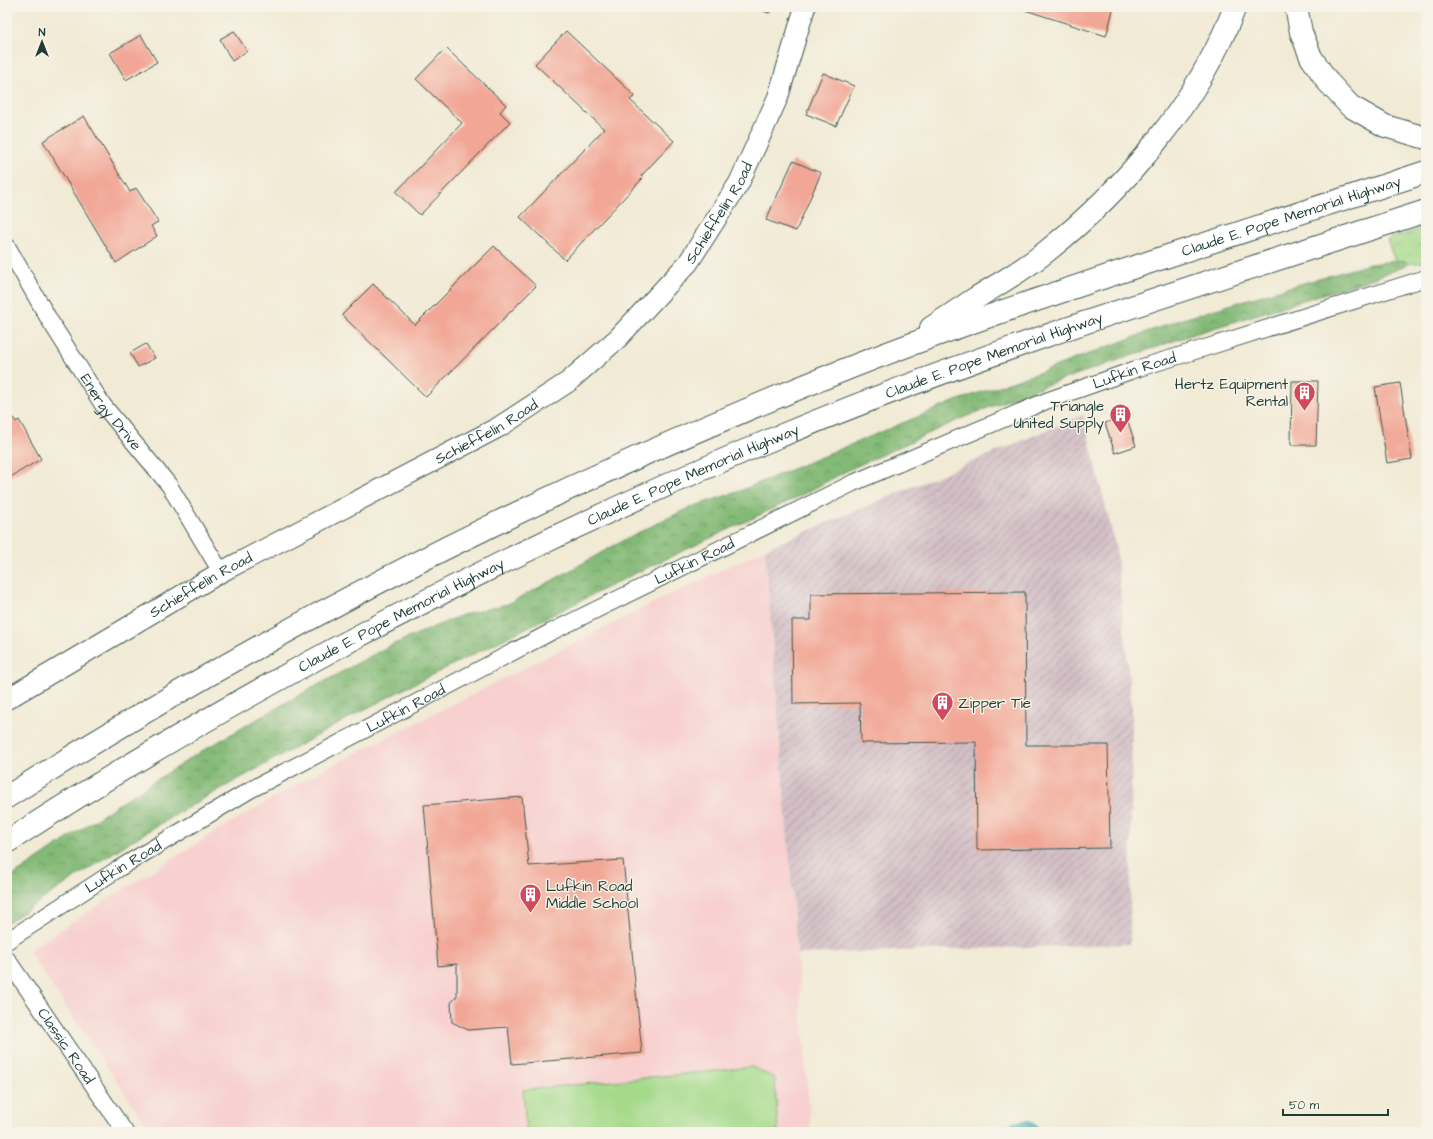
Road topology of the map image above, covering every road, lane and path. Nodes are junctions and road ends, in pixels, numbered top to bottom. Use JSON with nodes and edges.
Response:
{"nodes":[{"id":1,"x":805,"y":7,"type":"edge"},
{"id":2,"x":1235,"y":7,"type":"edge"},
{"id":3,"x":1296,"y":7,"type":"edge"},
{"id":4,"x":1426,"y":138,"type":"edge"},
{"id":5,"x":1426,"y":172,"type":"edge"},
{"id":6,"x":1426,"y":211,"type":"edge"},
{"id":7,"x":7,"y":246,"type":"edge"},
{"id":8,"x":1426,"y":278,"type":"edge"},
{"id":9,"x":903,"y":347,"type":"junction"},
{"id":10,"x":221,"y":572,"type":"junction"},
{"id":11,"x":7,"y":699,"type":"edge"},
{"id":12,"x":7,"y":797,"type":"edge"},
{"id":13,"x":7,"y":842,"type":"edge"},
{"id":14,"x":7,"y":941,"type":"edge"},
{"id":15,"x":7,"y":959,"type":"edge"},
{"id":16,"x":125,"y":1132,"type":"edge"}],
"edges":[{"from":1,"to":10,"type":"street","name":"Schieffelin Road"},
{"from":2,"to":9,"type":"highway"},
{"from":3,"to":4,"type":"highway"},
{"from":5,"to":9,"type":"highway","name":"Claude E. Pope Memorial Highway"},
{"from":6,"to":13,"type":"highway","name":"Claude E. Pope Memorial Highway"},
{"from":7,"to":10,"type":"street","name":"Energy Drive"},
{"from":8,"to":14,"type":"street","name":"Lufkin Road"},
{"from":9,"to":12,"type":"highway","name":"Claude E. Pope Memorial Highway"},
{"from":10,"to":11,"type":"street","name":"Schieffelin Road"},
{"from":15,"to":16,"type":"street","name":"Classic Road"}]}
